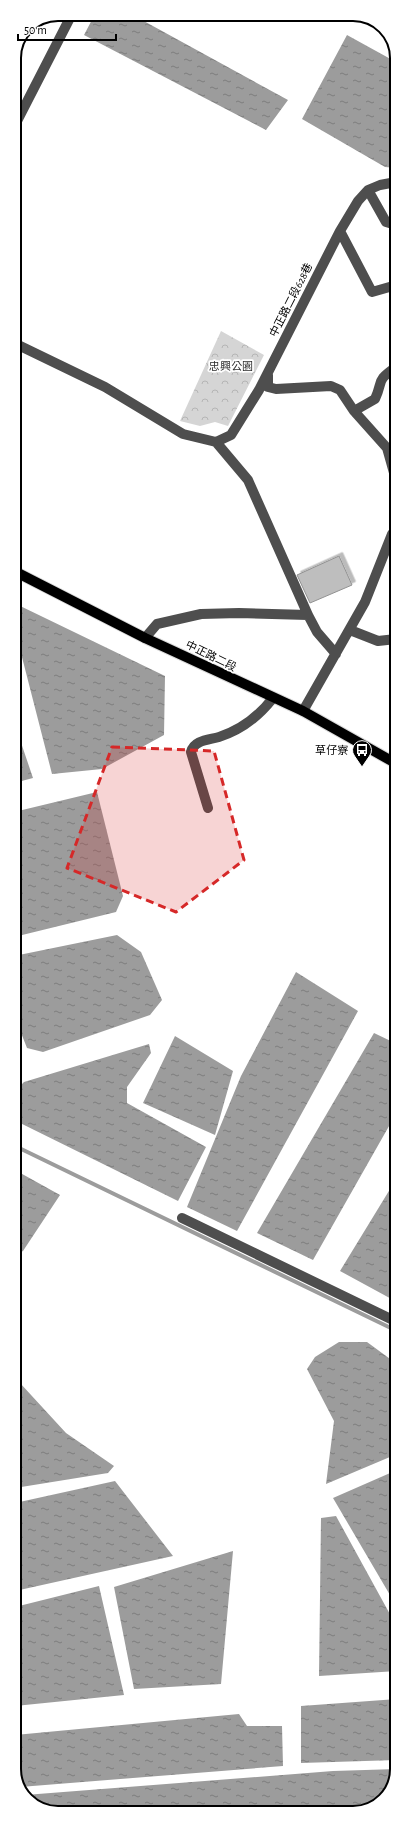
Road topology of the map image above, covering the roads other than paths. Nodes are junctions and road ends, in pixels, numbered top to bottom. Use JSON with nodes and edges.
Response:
{"nodes":[{"id":1,"x":68,"y":21,"type":"edge"},
{"id":2,"x":21,"y":113,"type":"edge"},
{"id":3,"x":390,"y":183,"type":"edge"},
{"id":4,"x":368,"y":190,"type":"junction"},
{"id":5,"x":390,"y":223,"type":"edge"},
{"id":6,"x":340,"y":231,"type":"junction"},
{"id":7,"x":390,"y":287,"type":"edge"},
{"id":8,"x":21,"y":346,"type":"edge"},
{"id":9,"x":390,"y":371,"type":"edge"},
{"id":10,"x":268,"y":372,"type":"junction"},
{"id":11,"x":354,"y":411,"type":"junction"},
{"id":12,"x":216,"y":442,"type":"junction"},
{"id":13,"x":390,"y":457,"type":"edge"},
{"id":14,"x":390,"y":539,"type":"edge"},
{"id":15,"x":21,"y":575,"type":"edge"},
{"id":16,"x":308,"y":615,"type":"junction"},
{"id":17,"x":350,"y":630,"type":"junction"},
{"id":18,"x":145,"y":638,"type":"junction"},
{"id":19,"x":390,"y":640,"type":"edge"},
{"id":20,"x":336,"y":654,"type":"junction"},
{"id":21,"x":273,"y":698,"type":"junction"},
{"id":22,"x":304,"y":712,"type":"junction"},
{"id":23,"x":390,"y":761,"type":"edge"},
{"id":24,"x":208,"y":808,"type":"dead end"},
{"id":25,"x":182,"y":1218,"type":"dead end"},
{"id":26,"x":390,"y":1319,"type":"edge"}],
"edges":[{"from":1,"to":2,"type":"street"},
{"from":3,"to":4,"type":"street"},
{"from":4,"to":5,"type":"street"},
{"from":4,"to":6,"type":"street","name":"中正路二段628巷"},
{"from":6,"to":7,"type":"street"},
{"from":6,"to":10,"type":"street","name":"中正路二段628巷"},
{"from":8,"to":12,"type":"street"},
{"from":9,"to":11,"type":"street"},
{"from":10,"to":11,"type":"street"},
{"from":10,"to":12,"type":"street","name":"中正路二段628巷"},
{"from":11,"to":13,"type":"street"},
{"from":12,"to":16,"type":"street"},
{"from":14,"to":17,"type":"street"},
{"from":15,"to":18,"type":"main road","name":"中正路二段"},
{"from":16,"to":18,"type":"street"},
{"from":16,"to":20,"type":"street"},
{"from":17,"to":19,"type":"street"},
{"from":17,"to":20,"type":"street"},
{"from":18,"to":21,"type":"main road","name":"中正路二段"},
{"from":20,"to":22,"type":"street"},
{"from":21,"to":22,"type":"main road","name":"中正路二段"},
{"from":21,"to":24,"type":"street"},
{"from":22,"to":23,"type":"main road","name":"中正路二段"},
{"from":25,"to":26,"type":"street"}]}
